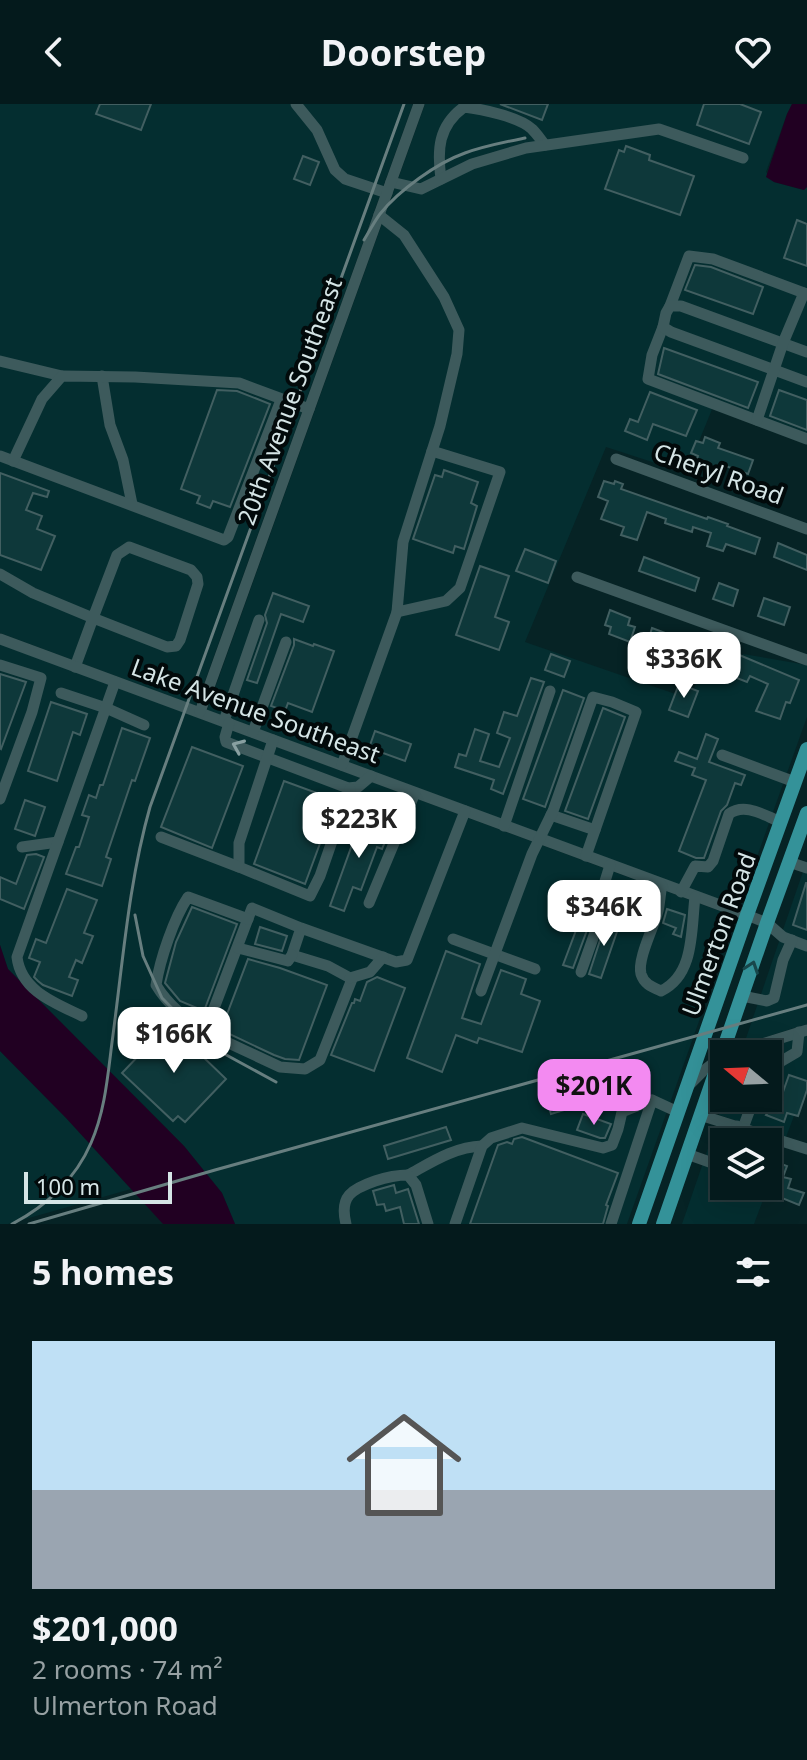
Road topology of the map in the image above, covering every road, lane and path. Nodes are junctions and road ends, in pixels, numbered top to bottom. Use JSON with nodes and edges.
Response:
{"nodes":[{"id":1,"x":296,"y":104,"type":"edge"},
{"id":2,"x":419,"y":104,"type":"edge"},
{"id":3,"x":545,"y":145,"type":"junction"},
{"id":4,"x":743,"y":158,"type":"dead end"},
{"id":5,"x":441,"y":179,"type":"junction"},
{"id":6,"x":389,"y":187,"type":"junction"},
{"id":7,"x":379,"y":215,"type":"junction"},
{"id":8,"x":806,"y":294,"type":"edge"},
{"id":9,"x":670,"y":306,"type":"junction"},
{"id":10,"x":663,"y":327,"type":"junction"},
{"id":11,"x":783,"y":343,"type":"junction"},
{"id":12,"x":807,"y":352,"type":"edge"},
{"id":13,"x":0,"y":361,"type":"edge"},
{"id":14,"x":774,"y":370,"type":"junction"},
{"id":15,"x":62,"y":376,"type":"junction"},
{"id":16,"x":102,"y":376,"type":"junction"},
{"id":17,"x":807,"y":382,"type":"edge"},
{"id":18,"x":281,"y":400,"type":"junction"},
{"id":19,"x":309,"y":409,"type":"junction"},
{"id":20,"x":757,"y":420,"type":"junction"},
{"id":21,"x":807,"y":439,"type":"edge"},
{"id":22,"x":432,"y":451,"type":"junction"},
{"id":23,"x":0,"y":456,"type":"edge"},
{"id":24,"x":616,"y":459,"type":"dead end"},
{"id":25,"x":13,"y":461,"type":"junction"},
{"id":26,"x":132,"y":504,"type":"junction"},
{"id":27,"x":807,"y":529,"type":"edge"},
{"id":28,"x":0,"y":574,"type":"edge"},
{"id":29,"x":577,"y":577,"type":"dead end"},
{"id":30,"x":397,"y":612,"type":"junction"},
{"id":31,"x":93,"y":618,"type":"junction"},
{"id":32,"x":259,"y":620,"type":"dead end"},
{"id":33,"x":0,"y":639,"type":"edge"},
{"id":34,"x":286,"y":642,"type":"dead end"},
{"id":35,"x":42,"y":654,"type":"junction"},
{"id":36,"x":807,"y":660,"type":"edge"},
{"id":37,"x":0,"y":665,"type":"edge"},
{"id":38,"x":75,"y":667,"type":"junction"},
{"id":39,"x":34,"y":675,"type":"junction"},
{"id":40,"x":115,"y":682,"type":"junction"},
{"id":41,"x":550,"y":691,"type":"dead end"},
{"id":42,"x":61,"y":693,"type":"dead end"},
{"id":43,"x":106,"y":708,"type":"junction"},
{"id":44,"x":200,"y":712,"type":"junction"},
{"id":45,"x":226,"y":722,"type":"junction"},
{"id":46,"x":144,"y":725,"type":"dead end"},
{"id":47,"x":253,"y":732,"type":"junction"},
{"id":48,"x":273,"y":740,"type":"junction"},
{"id":49,"x":807,"y":749,"type":"edge"},
{"id":50,"x":722,"y":755,"type":"dead end"},
{"id":51,"x":268,"y":757,"type":"junction"},
{"id":52,"x":323,"y":758,"type":"junction"},
{"id":53,"x":342,"y":765,"type":"junction"},
{"id":54,"x":316,"y":775,"type":"junction"},
{"id":55,"x":371,"y":776,"type":"junction"},
{"id":56,"x":795,"y":782,"type":"junction"},
{"id":57,"x":350,"y":789,"type":"junction"},
{"id":58,"x":415,"y":793,"type":"junction"},
{"id":59,"x":0,"y":799,"type":"edge"},
{"id":60,"x":465,"y":811,"type":"junction"},
{"id":61,"x":807,"y":813,"type":"edge"},
{"id":62,"x":551,"y":815,"type":"junction"},
{"id":63,"x":781,"y":822,"type":"junction"},
{"id":64,"x":504,"y":826,"type":"junction"},
{"id":65,"x":595,"y":830,"type":"junction"},
{"id":66,"x":161,"y":837,"type":"dead end"},
{"id":67,"x":540,"y":839,"type":"junction"},
{"id":68,"x":58,"y":842,"type":"junction"},
{"id":69,"x":22,"y":847,"type":"dead end"},
{"id":70,"x":586,"y":856,"type":"junction"},
{"id":71,"x":789,"y":862,"type":"junction"},
{"id":72,"x":610,"y":865,"type":"junction"},
{"id":73,"x":239,"y":867,"type":"junction"},
{"id":74,"x":807,"y":868,"type":"edge"},
{"id":75,"x":662,"y":885,"type":"junction"},
{"id":76,"x":681,"y":892,"type":"junction"},
{"id":77,"x":695,"y":897,"type":"junction"},
{"id":78,"x":369,"y":903,"type":"dead end"},
{"id":79,"x":747,"y":915,"type":"junction"},
{"id":80,"x":248,"y":919,"type":"junction"},
{"id":81,"x":767,"y":923,"type":"junction"},
{"id":82,"x":301,"y":928,"type":"junction"},
{"id":83,"x":453,"y":939,"type":"dead end"},
{"id":84,"x":792,"y":940,"type":"junction"},
{"id":85,"x":807,"y":946,"type":"edge"},
{"id":86,"x":238,"y":948,"type":"junction"},
{"id":87,"x":495,"y":954,"type":"junction"},
{"id":88,"x":292,"y":955,"type":"junction"},
{"id":89,"x":383,"y":957,"type":"junction"},
{"id":90,"x":535,"y":969,"type":"dead end"},
{"id":91,"x":581,"y":972,"type":"dead end"},
{"id":92,"x":350,"y":978,"type":"junction"},
{"id":93,"x":481,"y":991,"type":"dead end"},
{"id":94,"x":742,"y":996,"type":"junction"},
{"id":95,"x":82,"y":1016,"type":"dead end"},
{"id":96,"x":803,"y":1031,"type":"edge"},
{"id":97,"x":205,"y":1032,"type":"junction"},
{"id":98,"x":729,"y":1040,"type":"edge"},
{"id":99,"x":779,"y":1040,"type":"edge"},
{"id":100,"x":782,"y":1061,"type":"edge"},
{"id":101,"x":710,"y":1066,"type":"edge"},
{"id":102,"x":685,"y":1089,"type":"junction"},
{"id":103,"x":652,"y":1100,"type":"junction"},
{"id":104,"x":710,"y":1100,"type":"edge"},
{"id":105,"x":678,"y":1112,"type":"junction"},
{"id":106,"x":748,"y":1112,"type":"edge"},
{"id":107,"x":700,"y":1115,"type":"junction"},
{"id":108,"x":740,"y":1127,"type":"junction"},
{"id":109,"x":482,"y":1146,"type":"junction"},
{"id":110,"x":807,"y":1149,"type":"edge"},
{"id":111,"x":687,"y":1154,"type":"junction"},
{"id":112,"x":710,"y":1162,"type":"edge"},
{"id":113,"x":408,"y":1175,"type":"junction"},
{"id":114,"x":346,"y":1224,"type":"edge"},
{"id":115,"x":428,"y":1224,"type":"edge"},
{"id":116,"x":455,"y":1224,"type":"edge"},
{"id":117,"x":611,"y":1224,"type":"edge"},
{"id":118,"x":639,"y":1224,"type":"edge"},
{"id":119,"x":663,"y":1224,"type":"edge"}],
"edges":[{"from":1,"to":6,"type":"street"},
{"from":2,"to":6,"type":"street","name":"20th Avenue Southeast"},
{"from":3,"to":4,"type":"street"},
{"from":3,"to":5,"type":"street"},
{"from":3,"to":5,"type":"street"},
{"from":5,"to":6,"type":"street"},
{"from":6,"to":7,"type":"street","name":"20th Avenue Southeast"},
{"from":7,"to":19,"type":"street","name":"20th Avenue Southeast"},
{"from":7,"to":22,"type":"street"},
{"from":8,"to":9,"type":"street"},
{"from":8,"to":11,"type":"street"},
{"from":9,"to":10,"type":"street"},
{"from":9,"to":11,"type":"street"},
{"from":10,"to":14,"type":"street"},
{"from":10,"to":20,"type":"street"},
{"from":11,"to":12,"type":"street"},
{"from":11,"to":14,"type":"street"},
{"from":13,"to":15,"type":"street"},
{"from":14,"to":17,"type":"street"},
{"from":14,"to":20,"type":"street"},
{"from":15,"to":16,"type":"street"},
{"from":15,"to":25,"type":"street"},
{"from":16,"to":18,"type":"street"},
{"from":16,"to":26,"type":"street"},
{"from":18,"to":19,"type":"street"},
{"from":18,"to":26,"type":"street"},
{"from":19,"to":44,"type":"street","name":"20th Avenue Southeast"},
{"from":20,"to":21,"type":"street"},
{"from":22,"to":30,"type":"street"},
{"from":22,"to":30,"type":"street"},
{"from":23,"to":25,"type":"street"},
{"from":24,"to":27,"type":"street","name":"Cheryl Road"},
{"from":25,"to":26,"type":"street"},
{"from":28,"to":31,"type":"street"},
{"from":29,"to":36,"type":"street"},
{"from":30,"to":53,"type":"street"},
{"from":31,"to":31,"type":"street"},
{"from":31,"to":38,"type":"street"},
{"from":32,"to":45,"type":"street"},
{"from":33,"to":35,"type":"street","name":"Lake Avenue Southeast"},
{"from":34,"to":47,"type":"street"},
{"from":35,"to":38,"type":"street","name":"Lake Avenue Southeast"},
{"from":35,"to":39,"type":"street"},
{"from":37,"to":39,"type":"street"},
{"from":38,"to":40,"type":"street","name":"Lake Avenue Southeast"},
{"from":39,"to":59,"type":"street"},
{"from":40,"to":43,"type":"street"},
{"from":40,"to":44,"type":"street","name":"Lake Avenue Southeast"},
{"from":41,"to":64,"type":"street"},
{"from":42,"to":43,"type":"street"},
{"from":43,"to":46,"type":"street"},
{"from":43,"to":68,"type":"street"},
{"from":44,"to":45,"type":"street","name":"Lake Avenue Southeast"},
{"from":45,"to":47,"type":"street","name":"Lake Avenue Southeast"},
{"from":51,"to":45,"type":"street","one_way":true},
{"from":47,"to":48,"type":"street","name":"Lake Avenue Southeast"},
{"from":48,"to":51,"type":"street"},
{"from":48,"to":52,"type":"street","name":"Lake Avenue Southeast"},
{"from":49,"to":56,"type":"main road","name":"Ulmerton Road"},
{"from":50,"to":56,"type":"street"},
{"from":51,"to":54,"type":"street"},
{"from":51,"to":73,"type":"street"},
{"from":52,"to":53,"type":"street","name":"Lake Avenue Southeast"},
{"from":52,"to":54,"type":"street"},
{"from":53,"to":55,"type":"street","name":"Lake Avenue Southeast"},
{"from":54,"to":57,"type":"street"},
{"from":55,"to":57,"type":"street"},
{"from":55,"to":58,"type":"street","name":"Lake Avenue Southeast"},
{"from":56,"to":63,"type":"main road","name":"Ulmerton Road"},
{"from":57,"to":73,"type":"street"},
{"from":58,"to":60,"type":"street","name":"Lake Avenue Southeast"},
{"from":58,"to":78,"type":"street"},
{"from":60,"to":64,"type":"street","name":"Lake Avenue Southeast"},
{"from":60,"to":89,"type":"street"},
{"from":61,"to":71,"type":"main road","name":"Ulmerton Road"},
{"from":62,"to":65,"type":"street"},
{"from":62,"to":65,"type":"street"},
{"from":62,"to":67,"type":"street"},
{"from":63,"to":76,"type":"street"},
{"from":63,"to":79,"type":"main road","name":"Ulmerton Road"},
{"from":64,"to":67,"type":"street","name":"Lake Avenue Southeast"},
{"from":65,"to":70,"type":"street"},
{"from":66,"to":73,"type":"street"},
{"from":67,"to":70,"type":"street","name":"Lake Avenue Southeast"},
{"from":67,"to":87,"type":"street"},
{"from":68,"to":69,"type":"street"},
{"from":68,"to":95,"type":"street"},
{"from":70,"to":72,"type":"street","name":"Lake Avenue Southeast"},
{"from":71,"to":74,"type":"street"},
{"from":71,"to":81,"type":"main road","name":"Ulmerton Road"},
{"from":72,"to":75,"type":"street","name":"Lake Avenue Southeast"},
{"from":72,"to":91,"type":"street"},
{"from":75,"to":76,"type":"street","name":"Lake Avenue Southeast"},
{"from":75,"to":77,"type":"street"},
{"from":76,"to":77,"type":"street","name":"Lake Avenue Southeast"},
{"from":77,"to":79,"type":"street","name":"Lake Avenue Southeast"},
{"from":79,"to":81,"type":"street","name":"Lake Avenue Southeast"},
{"from":79,"to":102,"type":"main road","name":"Ulmerton Road"},
{"from":80,"to":82,"type":"street"},
{"from":80,"to":86,"type":"street"},
{"from":80,"to":97,"type":"street"},
{"from":81,"to":84,"type":"street","name":"Lake Avenue Southeast"},
{"from":94,"to":81,"type":"main road","name":"Ulmerton Road","one_way":true},
{"from":82,"to":88,"type":"street"},
{"from":82,"to":89,"type":"street"},
{"from":83,"to":87,"type":"street"},
{"from":84,"to":85,"type":"street","name":"Lake Avenue Southeast"},
{"from":84,"to":94,"type":"street"},
{"from":86,"to":88,"type":"street"},
{"from":86,"to":97,"type":"street"},
{"from":87,"to":90,"type":"street"},
{"from":87,"to":93,"type":"street"},
{"from":88,"to":92,"type":"street"},
{"from":89,"to":92,"type":"street"},
{"from":92,"to":97,"type":"street"},
{"from":94,"to":98,"type":"main road","name":"Ulmerton Road"},
{"from":96,"to":99,"type":"street"},
{"from":96,"to":100,"type":"street"},
{"from":101,"to":102,"type":"street"},
{"from":102,"to":105,"type":"main road","name":"Ulmerton Road"},
{"from":103,"to":105,"type":"street"},
{"from":103,"to":109,"type":"street"},
{"from":103,"to":117,"type":"street"},
{"from":104,"to":107,"type":"main road","name":"Ulmerton Road"},
{"from":105,"to":118,"type":"main road","name":"Ulmerton Road"},
{"from":106,"to":108,"type":"street"},
{"from":107,"to":108,"type":"street"},
{"from":107,"to":111,"type":"main road","name":"Ulmerton Road"},
{"from":108,"to":110,"type":"street"},
{"from":109,"to":113,"type":"street"},
{"from":109,"to":116,"type":"street"},
{"from":111,"to":112,"type":"street"},
{"from":111,"to":119,"type":"main road","name":"Ulmerton Road"},
{"from":113,"to":114,"type":"street"},
{"from":113,"to":115,"type":"street"}]}
